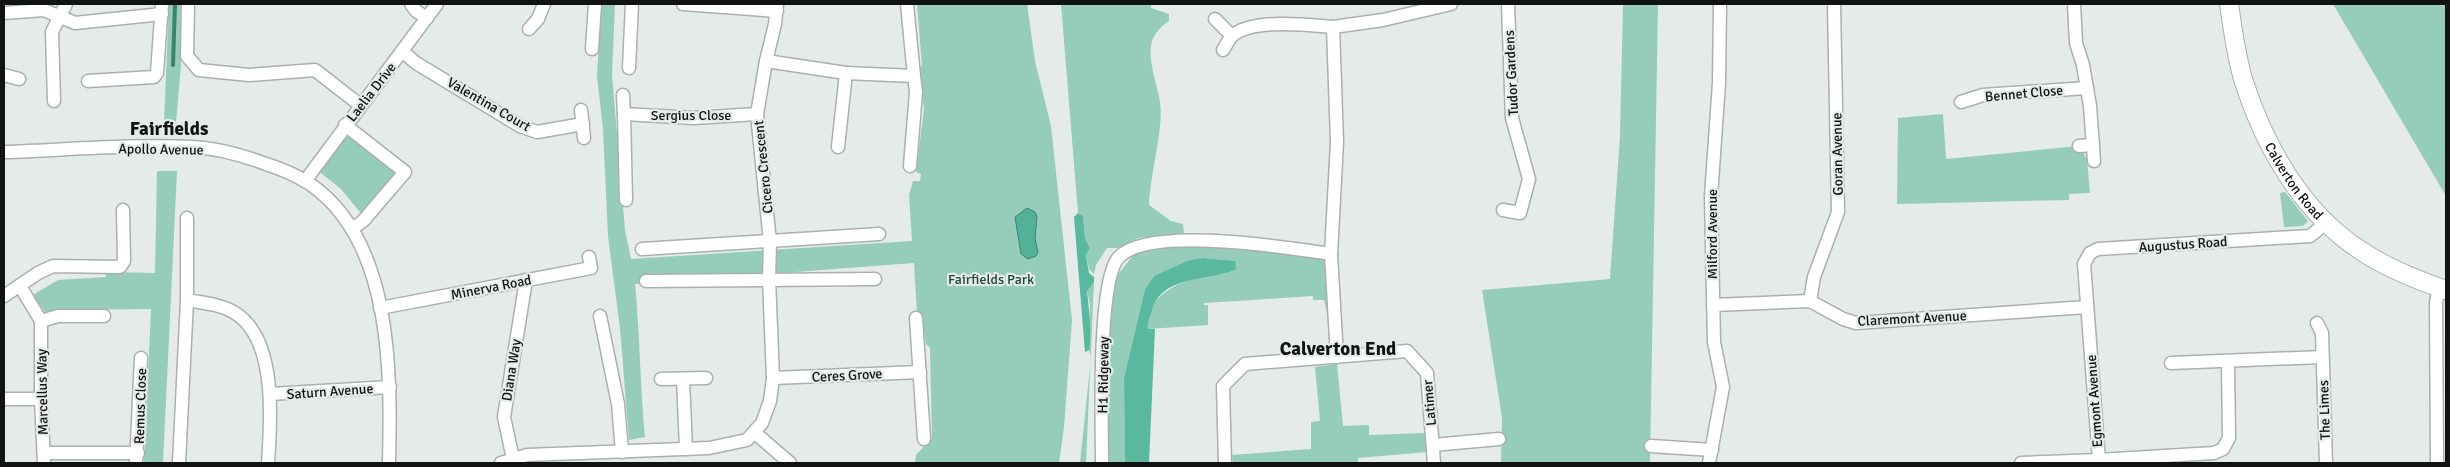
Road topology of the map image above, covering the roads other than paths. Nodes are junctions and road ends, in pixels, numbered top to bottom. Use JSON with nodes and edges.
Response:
{"nodes":[{"id":1,"x":66,"y":4,"type":"edge"},
{"id":2,"x":188,"y":4,"type":"edge"},
{"id":3,"x":411,"y":4,"type":"edge"},
{"id":4,"x":437,"y":4,"type":"edge"},
{"id":5,"x":544,"y":4,"type":"edge"},
{"id":6,"x":595,"y":4,"type":"edge"},
{"id":7,"x":632,"y":4,"type":"edge"},
{"id":8,"x":683,"y":4,"type":"edge"},
{"id":9,"x":907,"y":4,"type":"edge"},
{"id":10,"x":1451,"y":4,"type":"edge"},
{"id":11,"x":1508,"y":4,"type":"edge"},
{"id":12,"x":1720,"y":4,"type":"edge"},
{"id":13,"x":1834,"y":4,"type":"edge"},
{"id":14,"x":2074,"y":4,"type":"edge"},
{"id":15,"x":2229,"y":4,"type":"edge"},
{"id":16,"x":777,"y":7,"type":"edge"},
{"id":17,"x":162,"y":9,"type":"edge"},
{"id":18,"x":4,"y":13,"type":"edge"},
{"id":19,"x":60,"y":16,"type":"junction"},
{"id":20,"x":427,"y":18,"type":"junction"},
{"id":21,"x":1214,"y":18,"type":"dead end"},
{"id":22,"x":1333,"y":27,"type":"junction"},
{"id":23,"x":529,"y":29,"type":"dead end"},
{"id":24,"x":1232,"y":36,"type":"junction"},
{"id":25,"x":592,"y":50,"type":"dead end"},
{"id":26,"x":1223,"y":50,"type":"dead end"},
{"id":27,"x":402,"y":51,"type":"junction"},
{"id":28,"x":766,"y":60,"type":"junction"},
{"id":29,"x":629,"y":68,"type":"dead end"},
{"id":30,"x":846,"y":73,"type":"junction"},
{"id":31,"x":4,"y":75,"type":"edge"},
{"id":32,"x":914,"y":76,"type":"junction"},
{"id":33,"x":19,"y":79,"type":"dead end"},
{"id":34,"x":88,"y":81,"type":"dead end"},
{"id":35,"x":2087,"y":88,"type":"junction"},
{"id":36,"x":624,"y":95,"type":"dead end"},
{"id":37,"x":54,"y":102,"type":"dead end"},
{"id":38,"x":1961,"y":102,"type":"dead end"},
{"id":39,"x":360,"y":106,"type":"junction"},
{"id":40,"x":581,"y":110,"type":"dead end"},
{"id":41,"x":624,"y":114,"type":"junction"},
{"id":42,"x":757,"y":114,"type":"junction"},
{"id":43,"x":583,"y":124,"type":"junction"},
{"id":44,"x":345,"y":125,"type":"junction"},
{"id":45,"x":584,"y":138,"type":"dead end"},
{"id":46,"x":2093,"y":145,"type":"junction"},
{"id":47,"x":2079,"y":146,"type":"dead end"},
{"id":48,"x":838,"y":147,"type":"dead end"},
{"id":49,"x":4,"y":152,"type":"edge"},
{"id":50,"x":2094,"y":161,"type":"dead end"},
{"id":51,"x":910,"y":166,"type":"dead end"},
{"id":52,"x":305,"y":181,"type":"junction"},
{"id":53,"x":626,"y":200,"type":"dead end"},
{"id":54,"x":122,"y":210,"type":"dead end"},
{"id":55,"x":1503,"y":210,"type":"dead end"},
{"id":56,"x":187,"y":218,"type":"dead end"},
{"id":57,"x":2326,"y":223,"type":"junction"},
{"id":58,"x":352,"y":229,"type":"junction"},
{"id":59,"x":879,"y":234,"type":"dead end"},
{"id":60,"x":770,"y":242,"type":"junction"},
{"id":61,"x":642,"y":249,"type":"dead end"},
{"id":62,"x":1332,"y":254,"type":"junction"},
{"id":63,"x":589,"y":257,"type":"dead end"},
{"id":64,"x":769,"y":279,"type":"junction"},
{"id":65,"x":875,"y":279,"type":"dead end"},
{"id":66,"x":526,"y":280,"type":"junction"},
{"id":67,"x":646,"y":281,"type":"dead end"},
{"id":68,"x":20,"y":286,"type":"junction"},
{"id":69,"x":2443,"y":288,"type":"edge"},
{"id":70,"x":4,"y":296,"type":"edge"},
{"id":71,"x":187,"y":300,"type":"junction"},
{"id":72,"x":1810,"y":300,"type":"junction"},
{"id":73,"x":1713,"y":304,"type":"junction"},
{"id":74,"x":2087,"y":307,"type":"junction"},
{"id":75,"x":380,"y":308,"type":"junction"},
{"id":76,"x":104,"y":316,"type":"dead end"},
{"id":77,"x":600,"y":316,"type":"dead end"},
{"id":78,"x":916,"y":318,"type":"dead end"},
{"id":79,"x":41,"y":321,"type":"junction"},
{"id":80,"x":2317,"y":323,"type":"dead end"},
{"id":81,"x":1337,"y":357,"type":"junction"},
{"id":82,"x":2322,"y":357,"type":"junction"},
{"id":83,"x":142,"y":358,"type":"dead end"},
{"id":84,"x":2228,"y":362,"type":"junction"},
{"id":85,"x":2171,"y":363,"type":"dead end"},
{"id":86,"x":920,"y":372,"type":"junction"},
{"id":87,"x":683,"y":378,"type":"junction"},
{"id":88,"x":706,"y":378,"type":"dead end"},
{"id":89,"x":773,"y":378,"type":"junction"},
{"id":90,"x":661,"y":379,"type":"dead end"},
{"id":91,"x":390,"y":387,"type":"junction"},
{"id":92,"x":270,"y":394,"type":"junction"},
{"id":93,"x":4,"y":399,"type":"edge"},
{"id":94,"x":41,"y":399,"type":"junction"},
{"id":95,"x":756,"y":433,"type":"junction"},
{"id":96,"x":924,"y":439,"type":"dead end"},
{"id":97,"x":1499,"y":439,"type":"dead end"},
{"id":98,"x":1433,"y":445,"type":"junction"},
{"id":99,"x":1651,"y":446,"type":"dead end"},
{"id":100,"x":686,"y":449,"type":"junction"},
{"id":101,"x":1712,"y":450,"type":"junction"},
{"id":102,"x":627,"y":456,"type":"edge"},
{"id":103,"x":44,"y":458,"type":"edge"},
{"id":104,"x":137,"y":458,"type":"edge"},
{"id":105,"x":547,"y":459,"type":"edge"},
{"id":106,"x":2098,"y":460,"type":"junction"},
{"id":107,"x":2163,"y":460,"type":"edge"},
{"id":108,"x":507,"y":461,"type":"edge"},
{"id":109,"x":2058,"y":462,"type":"edge"},
{"id":110,"x":179,"y":463,"type":"edge"},
{"id":111,"x":268,"y":463,"type":"edge"},
{"id":112,"x":389,"y":463,"type":"edge"},
{"id":113,"x":790,"y":463,"type":"edge"},
{"id":114,"x":1102,"y":463,"type":"edge"},
{"id":115,"x":1225,"y":463,"type":"edge"},
{"id":116,"x":1434,"y":463,"type":"edge"},
{"id":117,"x":1709,"y":463,"type":"edge"},
{"id":118,"x":2020,"y":463,"type":"edge"},
{"id":119,"x":2326,"y":463,"type":"edge"},
{"id":120,"x":2437,"y":463,"type":"edge"}],
"edges":[{"from":1,"to":19,"type":"street"},
{"from":2,"to":39,"type":"street"},
{"from":3,"to":20,"type":"street"},
{"from":4,"to":20,"type":"street","name":"Laelia Drive"},
{"from":5,"to":23,"type":"street"},
{"from":6,"to":25,"type":"street"},
{"from":7,"to":29,"type":"street"},
{"from":8,"to":16,"type":"street"},
{"from":9,"to":32,"type":"street"},
{"from":10,"to":22,"type":"street"},
{"from":11,"to":55,"type":"street","name":"Tudor Gardens"},
{"from":12,"to":73,"type":"street","name":"Milford Avenue"},
{"from":13,"to":72,"type":"street","name":"Goran Avenue"},
{"from":14,"to":35,"type":"street"},
{"from":15,"to":57,"type":"street","name":"Calverton Road"},
{"from":16,"to":28,"type":"street","name":"Cicero Crescent"},
{"from":17,"to":19,"type":"street"},
{"from":17,"to":34,"type":"street"},
{"from":18,"to":19,"type":"street"},
{"from":19,"to":37,"type":"street"},
{"from":20,"to":27,"type":"street","name":"Laelia Drive"},
{"from":21,"to":24,"type":"street"},
{"from":22,"to":24,"type":"street"},
{"from":22,"to":62,"type":"street"},
{"from":24,"to":26,"type":"street"},
{"from":27,"to":39,"type":"street","name":"Laelia Drive"},
{"from":27,"to":43,"type":"street","name":"Valentina Court"},
{"from":28,"to":30,"type":"street"},
{"from":28,"to":42,"type":"street","name":"Cicero Crescent"},
{"from":30,"to":32,"type":"street"},
{"from":30,"to":48,"type":"street"},
{"from":31,"to":33,"type":"street"},
{"from":32,"to":51,"type":"street"},
{"from":35,"to":38,"type":"street","name":"Bennet Close"},
{"from":35,"to":46,"type":"street"},
{"from":36,"to":41,"type":"street"},
{"from":39,"to":44,"type":"street","name":"Laelia Drive"},
{"from":40,"to":43,"type":"street"},
{"from":41,"to":42,"type":"street","name":"Sergius Close"},
{"from":41,"to":53,"type":"street"},
{"from":42,"to":60,"type":"street","name":"Cicero Crescent"},
{"from":43,"to":45,"type":"street"},
{"from":44,"to":52,"type":"street","name":"Laelia Drive"},
{"from":44,"to":58,"type":"street"},
{"from":46,"to":47,"type":"street"},
{"from":46,"to":50,"type":"street"},
{"from":49,"to":52,"type":"street","name":"Apollo Avenue"},
{"from":52,"to":58,"type":"street","name":"Apollo Avenue"},
{"from":54,"to":68,"type":"street"},
{"from":56,"to":71,"type":"street"},
{"from":57,"to":69,"type":"street","name":"Calverton Road"},
{"from":57,"to":74,"type":"street","name":"Augustus Road"},
{"from":58,"to":75,"type":"street","name":"Apollo Avenue"},
{"from":59,"to":60,"type":"street"},
{"from":60,"to":61,"type":"street"},
{"from":60,"to":64,"type":"street","name":"Cicero Crescent"},
{"from":62,"to":81,"type":"street"},
{"from":62,"to":114,"type":"street","name":"H1 Ridgeway"},
{"from":63,"to":66,"type":"street","name":"Minerva Road"},
{"from":64,"to":65,"type":"street"},
{"from":64,"to":67,"type":"street"},
{"from":64,"to":89,"type":"street","name":"Cicero Crescent"},
{"from":66,"to":75,"type":"street","name":"Minerva Road"},
{"from":66,"to":108,"type":"street","name":"Diana Way"},
{"from":68,"to":70,"type":"street"},
{"from":68,"to":79,"type":"street"},
{"from":69,"to":120,"type":"street"},
{"from":71,"to":92,"type":"street","name":"Saturn Avenue"},
{"from":71,"to":110,"type":"street"},
{"from":72,"to":73,"type":"street"},
{"from":72,"to":74,"type":"street","name":"Claremont Avenue"},
{"from":73,"to":101,"type":"street","name":"Milford Avenue"},
{"from":74,"to":106,"type":"street","name":"Egmont Avenue"},
{"from":75,"to":91,"type":"street","name":"Apollo Avenue"},
{"from":76,"to":79,"type":"street"},
{"from":77,"to":102,"type":"street"},
{"from":78,"to":86,"type":"street"},
{"from":79,"to":94,"type":"street","name":"Marcellus Way"},
{"from":80,"to":82,"type":"street","name":"The Limes"},
{"from":81,"to":98,"type":"street","name":"Latimer"},
{"from":81,"to":115,"type":"street","name":"Latimer"},
{"from":82,"to":84,"type":"street"},
{"from":82,"to":119,"type":"street","name":"The Limes"},
{"from":83,"to":104,"type":"street","name":"Remus Close"},
{"from":84,"to":85,"type":"street"},
{"from":84,"to":107,"type":"street","name":"Egmont Avenue"},
{"from":86,"to":89,"type":"street","name":"Ceres Grove"},
{"from":86,"to":96,"type":"street"},
{"from":87,"to":88,"type":"street"},
{"from":87,"to":90,"type":"street"},
{"from":87,"to":100,"type":"street"},
{"from":89,"to":95,"type":"street","name":"Cicero Crescent"},
{"from":91,"to":92,"type":"street","name":"Saturn Avenue"},
{"from":91,"to":112,"type":"street","name":"Apollo Avenue"},
{"from":92,"to":111,"type":"street","name":"Saturn Avenue"},
{"from":93,"to":94,"type":"street"},
{"from":94,"to":103,"type":"street","name":"Marcellus Way"},
{"from":95,"to":100,"type":"street"},
{"from":95,"to":113,"type":"street"},
{"from":97,"to":98,"type":"street"},
{"from":98,"to":116,"type":"street","name":"Latimer"},
{"from":99,"to":101,"type":"street"},
{"from":100,"to":102,"type":"street"},
{"from":101,"to":117,"type":"street","name":"Milford Avenue"},
{"from":102,"to":105,"type":"street"},
{"from":103,"to":104,"type":"street","name":"Remus Close"},
{"from":105,"to":108,"type":"street"},
{"from":106,"to":107,"type":"street","name":"Egmont Avenue"},
{"from":106,"to":109,"type":"street"},
{"from":109,"to":118,"type":"street"}]}
